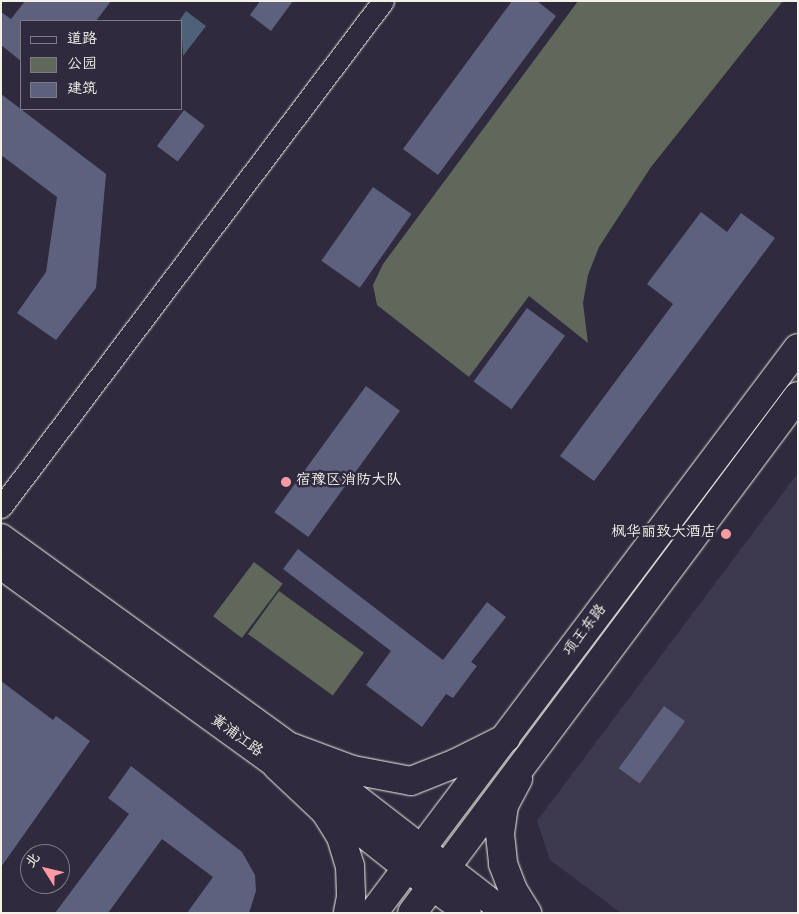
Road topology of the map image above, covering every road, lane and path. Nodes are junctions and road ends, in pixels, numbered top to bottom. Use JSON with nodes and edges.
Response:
{"nodes":[{"id":1,"x":383,"y":1,"type":"edge"},
{"id":2,"x":798,"y":348,"type":"edge"},
{"id":3,"x":798,"y":396,"type":"edge"},
{"id":4,"x":1,"y":507,"type":"edge"},
{"id":5,"x":1,"y":537,"type":"edge"},
{"id":6,"x":1,"y":566,"type":"edge"},
{"id":7,"x":506,"y":738,"type":"junction"},
{"id":8,"x":284,"y":757,"type":"junction"},
{"id":9,"x":528,"y":758,"type":"junction"},
{"id":10,"x":414,"y":859,"type":"junction"},
{"id":11,"x":439,"y":877,"type":"junction"},
{"id":12,"x":348,"y":913,"type":"edge"},
{"id":13,"x":373,"y":913,"type":"edge"},
{"id":14,"x":412,"y":913,"type":"edge"},
{"id":15,"x":468,"y":913,"type":"edge"},
{"id":16,"x":506,"y":913,"type":"edge"},
{"id":17,"x":527,"y":913,"type":"edge"}],
"edges":[{"from":1,"to":4,"type":"street"},
{"from":2,"to":7,"type":"main road","name":"项王东路"},
{"from":3,"to":9,"type":"main road","name":"项王东路"},
{"from":5,"to":8,"type":"street","name":"黄浦江路"},
{"from":6,"to":8,"type":"street","name":"黄浦江路"},
{"from":7,"to":8,"type":"main road"},
{"from":7,"to":10,"type":"main road","name":"项王东路"},
{"from":8,"to":10,"type":"street","name":"黄浦江路"},
{"from":8,"to":12,"type":"main road"},
{"from":9,"to":11,"type":"main road","name":"项王东路"},
{"from":9,"to":17,"type":"main road"},
{"from":10,"to":11,"type":"street","name":"黄浦江路"},
{"from":10,"to":13,"type":"main road","name":"项王东路"},
{"from":11,"to":14,"type":"main road","name":"项王东路"},
{"from":11,"to":15,"type":"street","name":"黄浦江路"},
{"from":11,"to":16,"type":"street"}]}
